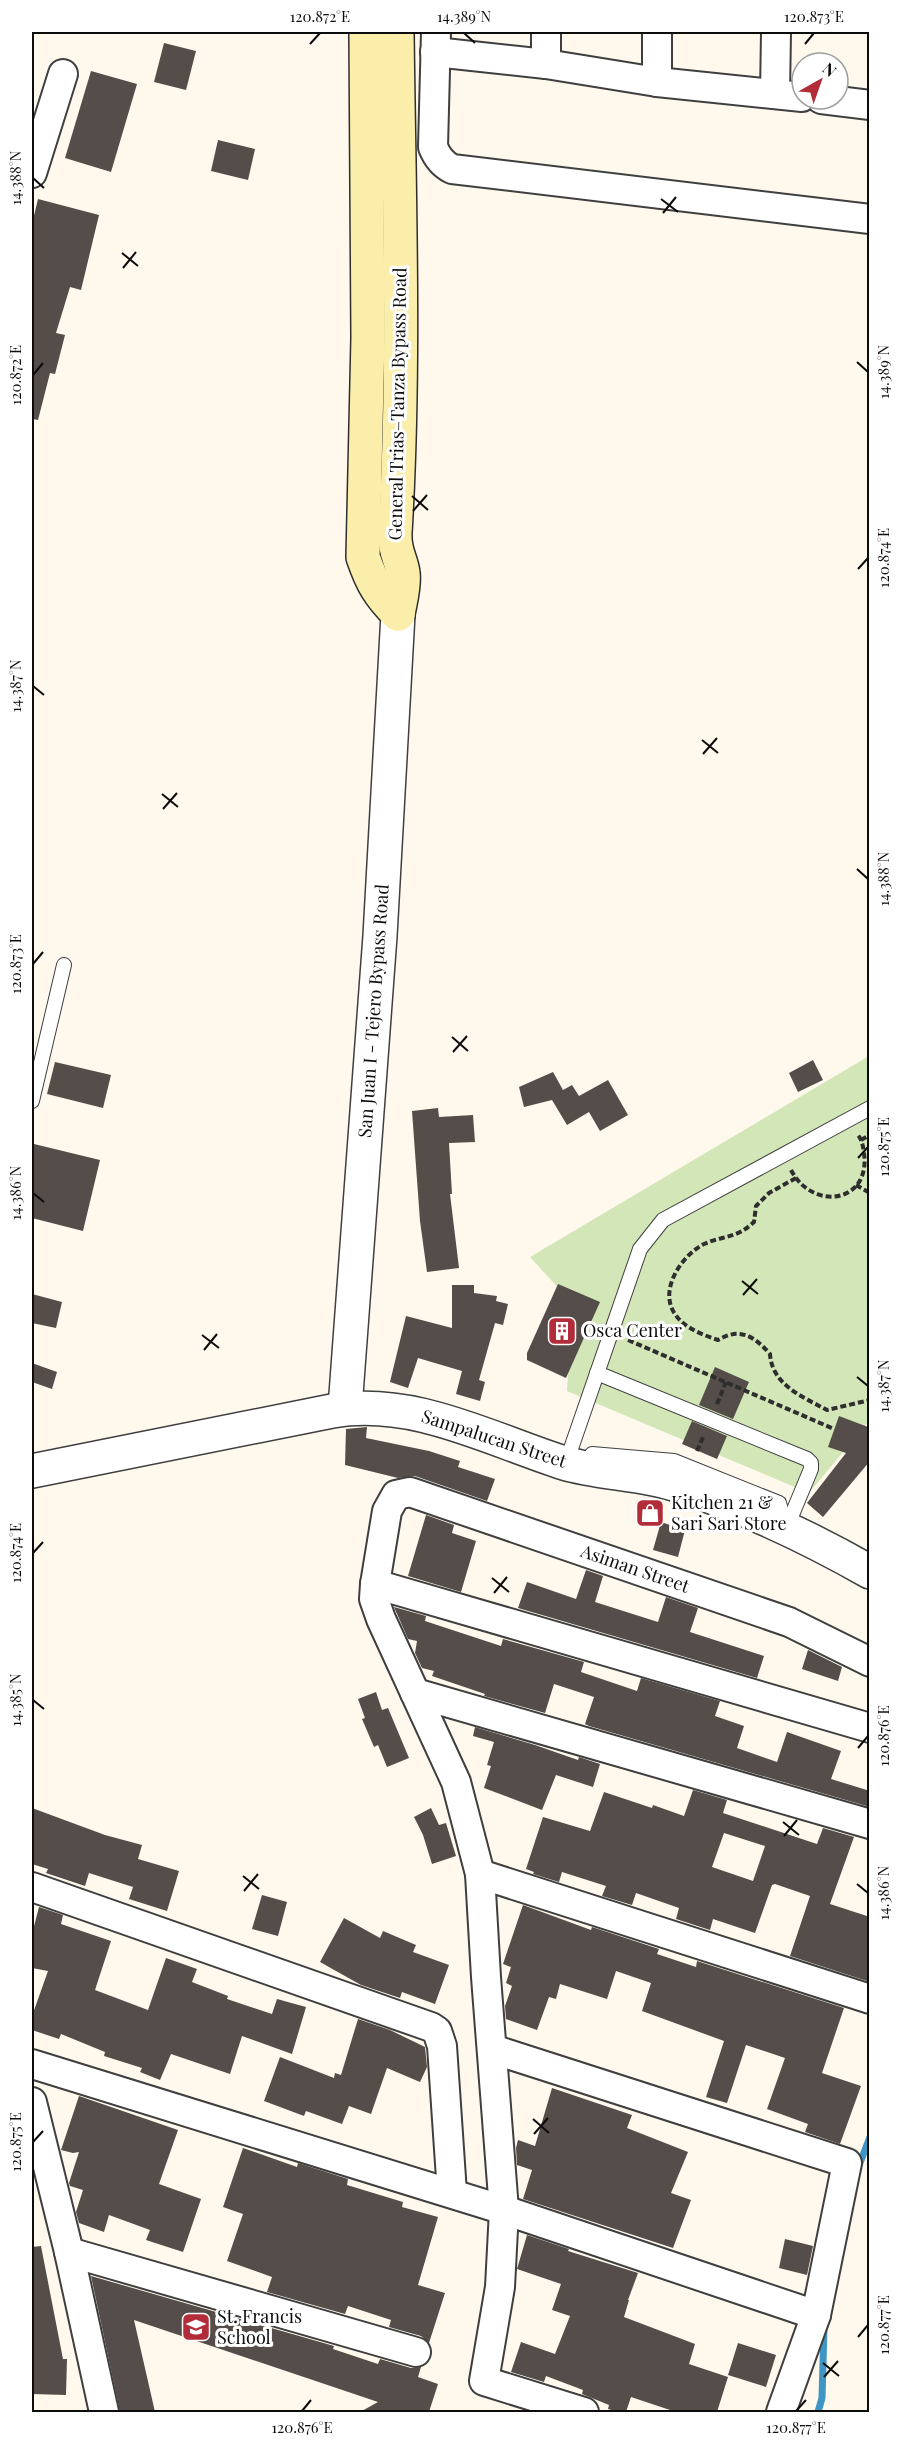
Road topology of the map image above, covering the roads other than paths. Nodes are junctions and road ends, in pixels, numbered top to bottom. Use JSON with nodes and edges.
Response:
{"nodes":[{"id":1,"x":366,"y":32,"type":"edge"},
{"id":2,"x":397,"y":32,"type":"edge"},
{"id":3,"x":546,"y":32,"type":"edge"},
{"id":4,"x":657,"y":32,"type":"edge"},
{"id":5,"x":776,"y":32,"type":"edge"},
{"id":6,"x":436,"y":42,"type":"edge"},
{"id":7,"x":546,"y":64,"type":"junction"},
{"id":8,"x":63,"y":74,"type":"dead end"},
{"id":9,"x":657,"y":82,"type":"junction"},
{"id":10,"x":788,"y":95,"type":"edge"},
{"id":11,"x":850,"y":103,"type":"edge"},
{"id":12,"x":870,"y":105,"type":"edge"},
{"id":13,"x":37,"y":135,"type":"edge"},
{"id":14,"x":32,"y":173,"type":"edge"},
{"id":15,"x":870,"y":219,"type":"edge"},
{"id":16,"x":398,"y":614,"type":"junction"},
{"id":17,"x":64,"y":965,"type":"dead end"},
{"id":18,"x":32,"y":1101,"type":"edge"},
{"id":19,"x":870,"y":1108,"type":"edge"},
{"id":20,"x":597,"y":1373,"type":"junction"},
{"id":21,"x":345,"y":1408,"type":"junction"},
{"id":22,"x":568,"y":1457,"type":"junction"},
{"id":23,"x":32,"y":1471,"type":"edge"},
{"id":24,"x":786,"y":1529,"type":"junction"},
{"id":25,"x":870,"y":1572,"type":"edge"},
{"id":26,"x":375,"y":1584,"type":"junction"},
{"id":27,"x":870,"y":1662,"type":"edge"},
{"id":28,"x":415,"y":1693,"type":"junction"},
{"id":29,"x":870,"y":1728,"type":"edge"},
{"id":30,"x":870,"y":1824,"type":"edge"},
{"id":31,"x":480,"y":1875,"type":"junction"},
{"id":32,"x":32,"y":1887,"type":"edge"},
{"id":33,"x":870,"y":1999,"type":"edge"},
{"id":34,"x":492,"y":2049,"type":"junction"},
{"id":35,"x":32,"y":2064,"type":"edge"},
{"id":36,"x":32,"y":2102,"type":"edge"},
{"id":37,"x":452,"y":2193,"type":"junction"},
{"id":38,"x":504,"y":2210,"type":"junction"},
{"id":39,"x":69,"y":2252,"type":"junction"},
{"id":40,"x":816,"y":2315,"type":"junction"},
{"id":41,"x":416,"y":2352,"type":"dead end"},
{"id":42,"x":104,"y":2412,"type":"edge"},
{"id":43,"x":584,"y":2412,"type":"edge"},
{"id":44,"x":781,"y":2412,"type":"edge"}],
"edges":[{"from":1,"to":16,"type":"main road","name":"General Trias–Tanza Bypass Road"},
{"from":2,"to":16,"type":"main road","name":"General Trias–Tanza Bypass Road"},
{"from":3,"to":7,"type":"street"},
{"from":4,"to":9,"type":"street"},
{"from":5,"to":10,"type":"street"},
{"from":6,"to":7,"type":"street"},
{"from":6,"to":15,"type":"street"},
{"from":7,"to":9,"type":"street"},
{"from":8,"to":13,"type":"street"},
{"from":9,"to":10,"type":"street"},
{"from":11,"to":12,"type":"street"},
{"from":13,"to":14,"type":"street"},
{"from":16,"to":21,"type":"street","name":"San Juan I - Tejero Bypass Road"},
{"from":17,"to":18,"type":"lane"},
{"from":19,"to":20,"type":"lane"},
{"from":20,"to":22,"type":"lane"},
{"from":20,"to":24,"type":"lane"},
{"from":21,"to":22,"type":"street","name":"Sampalucan Street"},
{"from":21,"to":23,"type":"street","name":"Sampalucan Street"},
{"from":22,"to":24,"type":"street","name":"Sampalucan Street"},
{"from":24,"to":25,"type":"street","name":"Sampalucan Street"},
{"from":26,"to":27,"type":"street","name":"Asiman Street"},
{"from":26,"to":28,"type":"street"},
{"from":26,"to":29,"type":"street"},
{"from":28,"to":30,"type":"street"},
{"from":28,"to":31,"type":"street"},
{"from":31,"to":33,"type":"street"},
{"from":31,"to":34,"type":"street"},
{"from":32,"to":37,"type":"street"},
{"from":34,"to":38,"type":"street"},
{"from":34,"to":40,"type":"street"},
{"from":35,"to":37,"type":"street"},
{"from":36,"to":39,"type":"street"},
{"from":37,"to":38,"type":"street"},
{"from":38,"to":40,"type":"street"},
{"from":38,"to":43,"type":"street"},
{"from":39,"to":41,"type":"street"},
{"from":39,"to":42,"type":"street"},
{"from":40,"to":44,"type":"street"}]}
